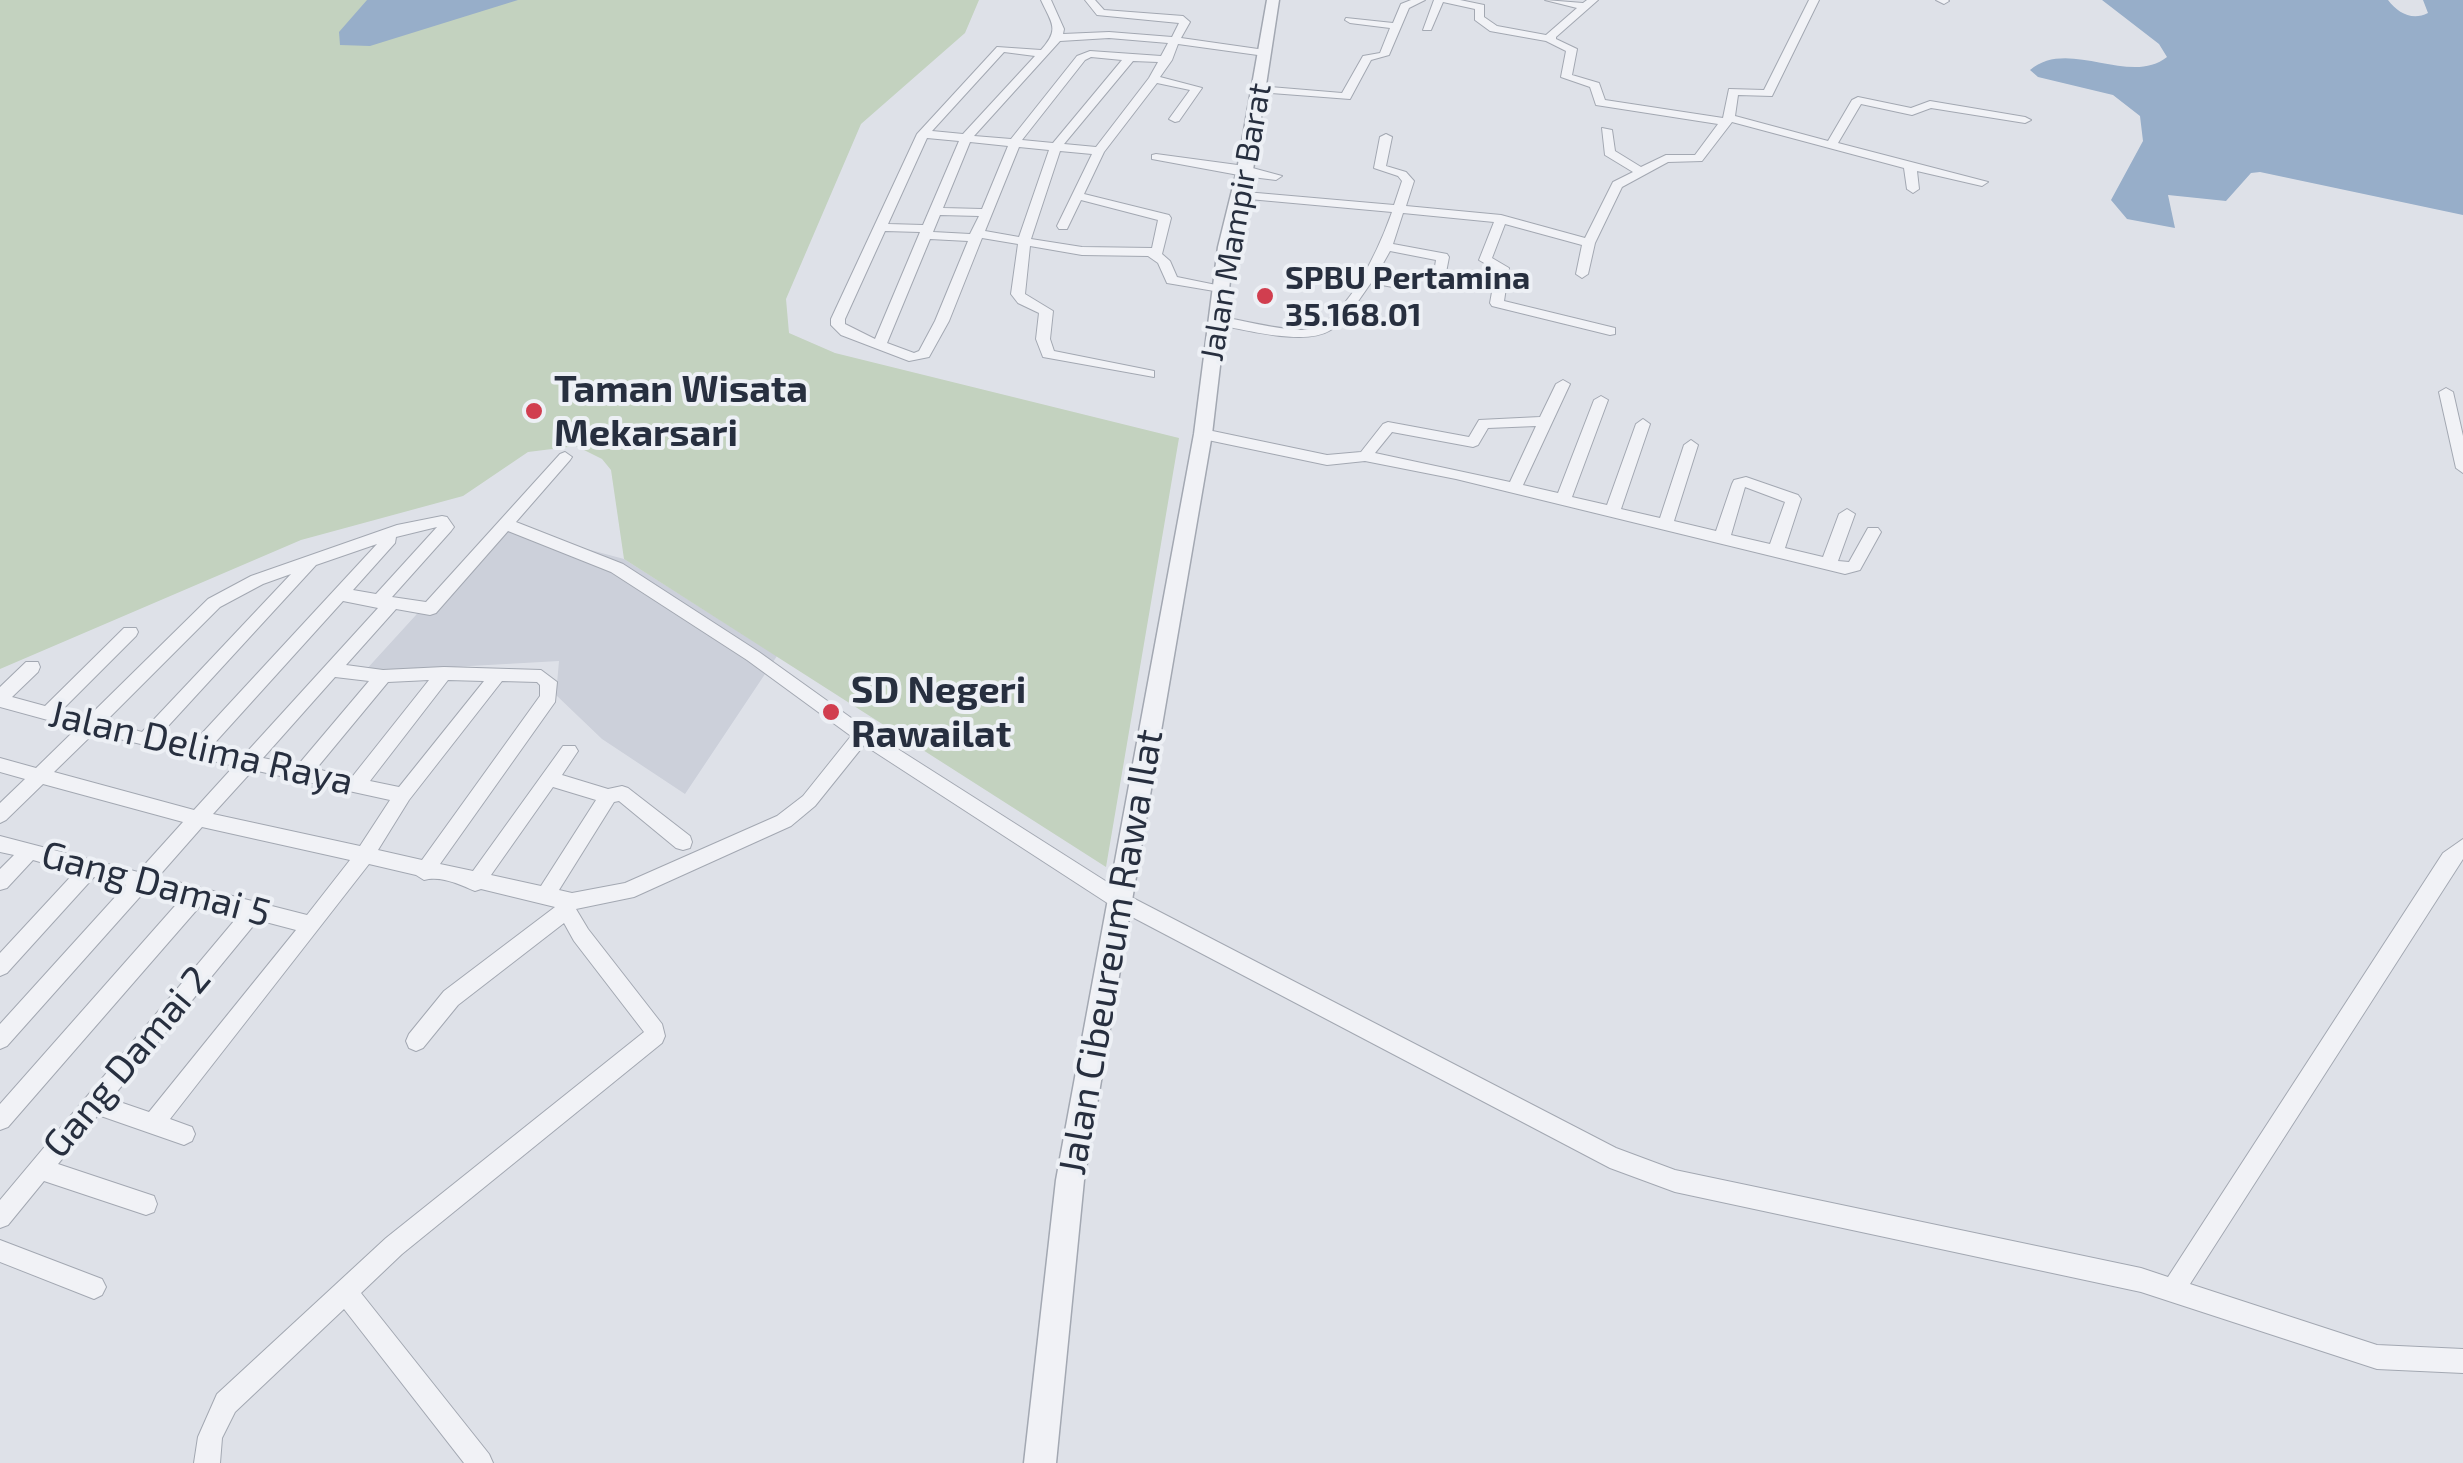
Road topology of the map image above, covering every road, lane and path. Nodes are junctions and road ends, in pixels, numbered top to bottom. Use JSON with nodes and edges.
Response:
{"nodes":[{"id":1,"x":1046,"y":0,"type":"edge"},
{"id":2,"x":1090,"y":0,"type":"edge"},
{"id":3,"x":1272,"y":0,"type":"edge"},
{"id":4,"x":1420,"y":0,"type":"edge"},
{"id":5,"x":1442,"y":0,"type":"edge"},
{"id":6,"x":1550,"y":0,"type":"edge"},
{"id":7,"x":1814,"y":0,"type":"edge"},
{"id":8,"x":1590,"y":4,"type":"edge"},
{"id":9,"x":1350,"y":20,"type":"dead end"},
{"id":10,"x":1396,"y":26,"type":"junction"},
{"id":11,"x":1427,"y":28,"type":"dead end"},
{"id":12,"x":1058,"y":34,"type":"junction"},
{"id":13,"x":1551,"y":38,"type":"junction"},
{"id":14,"x":1176,"y":39,"type":"junction"},
{"id":15,"x":1265,"y":50,"type":"junction"},
{"id":16,"x":1042,"y":53,"type":"junction"},
{"id":17,"x":1130,"y":57,"type":"junction"},
{"id":18,"x":1167,"y":60,"type":"junction"},
{"id":19,"x":1154,"y":80,"type":"junction"},
{"id":20,"x":1258,"y":88,"type":"junction"},
{"id":21,"x":1176,"y":119,"type":"dead end"},
{"id":22,"x":1728,"y":120,"type":"junction"},
{"id":23,"x":2025,"y":120,"type":"dead end"},
{"id":24,"x":1606,"y":130,"type":"dead end"},
{"id":25,"x":923,"y":134,"type":"junction"},
{"id":26,"x":1386,"y":137,"type":"dead end"},
{"id":27,"x":965,"y":139,"type":"junction"},
{"id":28,"x":1015,"y":142,"type":"junction"},
{"id":29,"x":1831,"y":146,"type":"junction"},
{"id":30,"x":1056,"y":147,"type":"junction"},
{"id":31,"x":1099,"y":151,"type":"junction"},
{"id":32,"x":1156,"y":157,"type":"dead end"},
{"id":33,"x":1910,"y":166,"type":"junction"},
{"id":34,"x":1244,"y":171,"type":"junction"},
{"id":35,"x":1642,"y":172,"type":"junction"},
{"id":36,"x":1276,"y":176,"type":"dead end"},
{"id":37,"x":1982,"y":182,"type":"dead end"},
{"id":38,"x":1913,"y":190,"type":"dead end"},
{"id":39,"x":1238,"y":194,"type":"junction"},
{"id":40,"x":1080,"y":196,"type":"junction"},
{"id":41,"x":937,"y":211,"type":"junction"},
{"id":42,"x":1396,"y":211,"type":"junction"},
{"id":43,"x":984,"y":214,"type":"junction"},
{"id":44,"x":1501,"y":219,"type":"junction"},
{"id":45,"x":1063,"y":226,"type":"dead end"},
{"id":46,"x":880,"y":227,"type":"junction"},
{"id":47,"x":927,"y":232,"type":"junction"},
{"id":48,"x":976,"y":235,"type":"junction"},
{"id":49,"x":1025,"y":238,"type":"junction"},
{"id":50,"x":1589,"y":244,"type":"junction"},
{"id":51,"x":1386,"y":247,"type":"junction"},
{"id":52,"x":1157,"y":254,"type":"junction"},
{"id":53,"x":1582,"y":274,"type":"dead end"},
{"id":54,"x":1368,"y":278,"type":"junction"},
{"id":55,"x":1438,"y":285,"type":"dead end"},
{"id":56,"x":1404,"y":287,"type":"dead end"},
{"id":57,"x":1222,"y":290,"type":"junction"},
{"id":58,"x":1216,"y":320,"type":"junction"},
{"id":59,"x":1610,"y":331,"type":"dead end"},
{"id":60,"x":879,"y":346,"type":"junction"},
{"id":61,"x":1148,"y":374,"type":"dead end"},
{"id":62,"x":1562,"y":384,"type":"dead end"},
{"id":63,"x":2446,"y":392,"type":"dead end"},
{"id":64,"x":1601,"y":400,"type":"dead end"},
{"id":65,"x":1545,"y":422,"type":"junction"},
{"id":66,"x":1642,"y":424,"type":"dead end"},
{"id":67,"x":1202,"y":439,"type":"junction"},
{"id":68,"x":1473,"y":442,"type":"junction"},
{"id":69,"x":1691,"y":445,"type":"dead end"},
{"id":70,"x":1365,"y":456,"type":"junction"},
{"id":71,"x":565,"y":458,"type":"dead end"},
{"id":72,"x":2463,"y":468,"type":"edge"},
{"id":73,"x":1456,"y":474,"type":"junction"},
{"id":74,"x":1514,"y":489,"type":"junction"},
{"id":75,"x":1563,"y":500,"type":"junction"},
{"id":76,"x":1612,"y":512,"type":"junction"},
{"id":77,"x":1847,"y":514,"type":"dead end"},
{"id":78,"x":505,"y":524,"type":"junction"},
{"id":79,"x":1666,"y":524,"type":"junction"},
{"id":80,"x":1873,"y":532,"type":"dead end"},
{"id":81,"x":393,"y":535,"type":"junction"},
{"id":82,"x":1722,"y":538,"type":"junction"},
{"id":83,"x":1776,"y":550,"type":"junction"},
{"id":84,"x":312,"y":562,"type":"junction"},
{"id":85,"x":1830,"y":563,"type":"junction"},
{"id":86,"x":340,"y":594,"type":"junction"},
{"id":87,"x":385,"y":603,"type":"junction"},
{"id":88,"x":130,"y":632,"type":"dead end"},
{"id":89,"x":32,"y":667,"type":"dead end"},
{"id":90,"x":329,"y":670,"type":"junction"},
{"id":91,"x":444,"y":673,"type":"junction"},
{"id":92,"x":383,"y":676,"type":"junction"},
{"id":93,"x":497,"y":676,"type":"junction"},
{"id":94,"x":0,"y":699,"type":"edge"},
{"id":95,"x":48,"y":712,"type":"junction"},
{"id":96,"x":92,"y":726,"type":"junction"},
{"id":97,"x":862,"y":735,"type":"junction"},
{"id":98,"x":145,"y":740,"type":"junction"},
{"id":99,"x":198,"y":750,"type":"junction"},
{"id":100,"x":569,"y":751,"type":"dead end"},
{"id":101,"x":247,"y":760,"type":"junction"},
{"id":102,"x":0,"y":765,"type":"edge"},
{"id":103,"x":302,"y":773,"type":"junction"},
{"id":104,"x":39,"y":774,"type":"junction"},
{"id":105,"x":550,"y":779,"type":"junction"},
{"id":106,"x":357,"y":784,"type":"junction"},
{"id":107,"x":402,"y":795,"type":"junction"},
{"id":108,"x":608,"y":796,"type":"junction"},
{"id":109,"x":0,"y":815,"type":"edge"},
{"id":110,"x":196,"y":818,"type":"junction"},
{"id":111,"x":683,"y":842,"type":"dead end"},
{"id":112,"x":0,"y":844,"type":"edge"},
{"id":113,"x":2463,"y":847,"type":"edge"},
{"id":114,"x":30,"y":851,"type":"junction"},
{"id":115,"x":364,"y":856,"type":"junction"},
{"id":116,"x":91,"y":867,"type":"junction"},
{"id":117,"x":424,"y":872,"type":"junction"},
{"id":118,"x":140,"y":879,"type":"junction"},
{"id":119,"x":0,"y":882,"type":"edge"},
{"id":120,"x":475,"y":883,"type":"junction"},
{"id":121,"x":197,"y":895,"type":"junction"},
{"id":122,"x":557,"y":902,"type":"junction"},
{"id":123,"x":256,"y":909,"type":"junction"},
{"id":124,"x":1136,"y":910,"type":"junction"},
{"id":125,"x":312,"y":926,"type":"junction"},
{"id":126,"x":0,"y":967,"type":"edge"},
{"id":127,"x":0,"y":1039,"type":"edge"},
{"id":128,"x":416,"y":1041,"type":"dead end"},
{"id":129,"x":92,"y":1103,"type":"junction"},
{"id":130,"x":0,"y":1120,"type":"edge"},
{"id":131,"x":154,"y":1122,"type":"junction"},
{"id":132,"x":184,"y":1134,"type":"dead end"},
{"id":133,"x":38,"y":1168,"type":"junction"},
{"id":134,"x":146,"y":1204,"type":"dead end"},
{"id":135,"x":0,"y":1218,"type":"edge"},
{"id":136,"x":0,"y":1251,"type":"edge"},
{"id":137,"x":94,"y":1287,"type":"dead end"},
{"id":138,"x":2174,"y":1289,"type":"junction"},
{"id":139,"x":345,"y":1290,"type":"junction"},
{"id":140,"x":2463,"y":1361,"type":"edge"},
{"id":141,"x":207,"y":1463,"type":"edge"},
{"id":142,"x":480,"y":1463,"type":"edge"},
{"id":143,"x":1040,"y":1463,"type":"edge"}],
"edges":[{"from":1,"to":12,"type":"street"},
{"from":2,"to":14,"type":"street"},
{"from":3,"to":15,"type":"street","name":"Jalan Mampir Barat"},
{"from":4,"to":10,"type":"street"},
{"from":5,"to":11,"type":"street"},
{"from":5,"to":13,"type":"street"},
{"from":6,"to":8,"type":"street"},
{"from":7,"to":22,"type":"street"},
{"from":8,"to":13,"type":"street"},
{"from":9,"to":10,"type":"street"},
{"from":10,"to":20,"type":"street"},
{"from":12,"to":14,"type":"street"},
{"from":12,"to":16,"type":"street"},
{"from":13,"to":22,"type":"street"},
{"from":14,"to":15,"type":"street"},
{"from":14,"to":18,"type":"street"},
{"from":15,"to":20,"type":"street","name":"Jalan Mampir Barat"},
{"from":16,"to":25,"type":"street"},
{"from":16,"to":27,"type":"street"},
{"from":17,"to":18,"type":"street"},
{"from":17,"to":28,"type":"street"},
{"from":17,"to":30,"type":"street"},
{"from":18,"to":19,"type":"street"},
{"from":19,"to":21,"type":"street"},
{"from":19,"to":31,"type":"street"},
{"from":20,"to":34,"type":"street","name":"Jalan Mampir Barat"},
{"from":22,"to":29,"type":"street"},
{"from":22,"to":35,"type":"street"},
{"from":23,"to":29,"type":"street"},
{"from":24,"to":35,"type":"street"},
{"from":25,"to":27,"type":"street"},
{"from":25,"to":46,"type":"street"},
{"from":26,"to":42,"type":"street"},
{"from":27,"to":28,"type":"street"},
{"from":27,"to":41,"type":"street"},
{"from":28,"to":30,"type":"street"},
{"from":28,"to":43,"type":"street"},
{"from":29,"to":33,"type":"street"},
{"from":30,"to":31,"type":"street"},
{"from":30,"to":49,"type":"street"},
{"from":31,"to":40,"type":"street"},
{"from":32,"to":34,"type":"street"},
{"from":33,"to":37,"type":"street"},
{"from":33,"to":38,"type":"street"},
{"from":34,"to":36,"type":"street"},
{"from":34,"to":39,"type":"street","name":"Jalan Mampir Barat"},
{"from":35,"to":50,"type":"street"},
{"from":39,"to":42,"type":"street"},
{"from":39,"to":57,"type":"street","name":"Jalan Mampir Barat"},
{"from":40,"to":45,"type":"street"},
{"from":40,"to":52,"type":"street"},
{"from":41,"to":43,"type":"street"},
{"from":41,"to":47,"type":"street"},
{"from":42,"to":44,"type":"street"},
{"from":42,"to":51,"type":"street"},
{"from":43,"to":48,"type":"street"},
{"from":44,"to":50,"type":"street"},
{"from":44,"to":59,"type":"street"},
{"from":46,"to":47,"type":"street"},
{"from":46,"to":60,"type":"street"},
{"from":47,"to":48,"type":"street"},
{"from":47,"to":60,"type":"street"},
{"from":48,"to":49,"type":"street"},
{"from":48,"to":60,"type":"street"},
{"from":49,"to":52,"type":"street"},
{"from":49,"to":61,"type":"street"},
{"from":50,"to":53,"type":"street"},
{"from":51,"to":54,"type":"street"},
{"from":51,"to":55,"type":"street"},
{"from":52,"to":57,"type":"street"},
{"from":54,"to":56,"type":"street"},
{"from":54,"to":58,"type":"street"},
{"from":57,"to":58,"type":"street","name":"Jalan Mampir Barat"},
{"from":58,"to":67,"type":"street","name":"Jalan Mampir Barat"},
{"from":62,"to":65,"type":"street"},
{"from":63,"to":72,"type":"street"},
{"from":64,"to":75,"type":"street"},
{"from":65,"to":68,"type":"street"},
{"from":65,"to":74,"type":"street"},
{"from":66,"to":76,"type":"street"},
{"from":67,"to":70,"type":"street"},
{"from":67,"to":124,"type":"street","name":"Jalan Cibeureum Rawa Ilat"},
{"from":68,"to":70,"type":"street"},
{"from":68,"to":73,"type":"street"},
{"from":69,"to":79,"type":"street"},
{"from":70,"to":73,"type":"street"},
{"from":71,"to":78,"type":"street"},
{"from":73,"to":74,"type":"street"},
{"from":74,"to":75,"type":"street"},
{"from":75,"to":76,"type":"street"},
{"from":76,"to":79,"type":"street"},
{"from":77,"to":85,"type":"street"},
{"from":78,"to":87,"type":"street"},
{"from":78,"to":97,"type":"street"},
{"from":79,"to":82,"type":"street"},
{"from":80,"to":85,"type":"street"},
{"from":81,"to":84,"type":"street"},
{"from":81,"to":86,"type":"street"},
{"from":81,"to":87,"type":"street"},
{"from":82,"to":83,"type":"street"},
{"from":82,"to":83,"type":"street"},
{"from":83,"to":85,"type":"street"},
{"from":84,"to":96,"type":"street"},
{"from":84,"to":98,"type":"street"},
{"from":86,"to":87,"type":"street"},
{"from":86,"to":99,"type":"street"},
{"from":87,"to":90,"type":"street"},
{"from":88,"to":95,"type":"street"},
{"from":89,"to":94,"type":"street"},
{"from":90,"to":92,"type":"street"},
{"from":90,"to":101,"type":"street"},
{"from":91,"to":92,"type":"street"},
{"from":91,"to":93,"type":"street"},
{"from":91,"to":106,"type":"street"},
{"from":92,"to":103,"type":"street"},
{"from":93,"to":107,"type":"street"},
{"from":93,"to":117,"type":"street"},
{"from":94,"to":95,"type":"street","name":"Jalan Delima Raya"},
{"from":95,"to":96,"type":"street","name":"Jalan Delima Raya"},
{"from":96,"to":98,"type":"street","name":"Jalan Delima Raya"},
{"from":96,"to":104,"type":"street"},
{"from":97,"to":122,"type":"street"},
{"from":97,"to":124,"type":"street"},
{"from":98,"to":99,"type":"street","name":"Jalan Delima Raya"},
{"from":99,"to":101,"type":"street","name":"Jalan Delima Raya"},
{"from":100,"to":105,"type":"street"},
{"from":101,"to":103,"type":"street","name":"Jalan Delima Raya"},
{"from":101,"to":110,"type":"street"},
{"from":102,"to":104,"type":"street"},
{"from":103,"to":106,"type":"street","name":"Jalan Delima Raya"},
{"from":104,"to":109,"type":"street"},
{"from":104,"to":110,"type":"street"},
{"from":105,"to":108,"type":"street"},
{"from":105,"to":120,"type":"street"},
{"from":106,"to":107,"type":"street","name":"Jalan Delima Raya"},
{"from":107,"to":115,"type":"street"},
{"from":108,"to":111,"type":"street"},
{"from":108,"to":122,"type":"street"},
{"from":110,"to":115,"type":"street"},
{"from":110,"to":118,"type":"street"},
{"from":112,"to":114,"type":"street","name":"Gang Damai 5"},
{"from":113,"to":138,"type":"street"},
{"from":114,"to":116,"type":"street","name":"Gang Damai 5"},
{"from":114,"to":119,"type":"street"},
{"from":115,"to":117,"type":"street"},
{"from":115,"to":125,"type":"street"},
{"from":116,"to":118,"type":"street","name":"Gang Damai 5"},
{"from":116,"to":126,"type":"street"},
{"from":117,"to":120,"type":"street"},
{"from":118,"to":121,"type":"street","name":"Gang Damai 5"},
{"from":118,"to":127,"type":"street"},
{"from":120,"to":122,"type":"street"},
{"from":121,"to":123,"type":"street","name":"Gang Damai 5"},
{"from":121,"to":130,"type":"street"},
{"from":122,"to":128,"type":"street"},
{"from":122,"to":139,"type":"street"},
{"from":123,"to":125,"type":"street","name":"Gang Damai 5"},
{"from":123,"to":129,"type":"street","name":"Gang Damai 2"},
{"from":124,"to":138,"type":"street"},
{"from":124,"to":143,"type":"street","name":"Jalan Cibeureum Rawa Ilat"},
{"from":125,"to":131,"type":"street"},
{"from":129,"to":131,"type":"street"},
{"from":129,"to":133,"type":"street","name":"Gang Damai 2"},
{"from":131,"to":132,"type":"street"},
{"from":133,"to":134,"type":"street"},
{"from":133,"to":135,"type":"street","name":"Gang Damai 2"},
{"from":136,"to":137,"type":"street"},
{"from":138,"to":140,"type":"street"},
{"from":139,"to":141,"type":"street"},
{"from":139,"to":142,"type":"street"}]}
